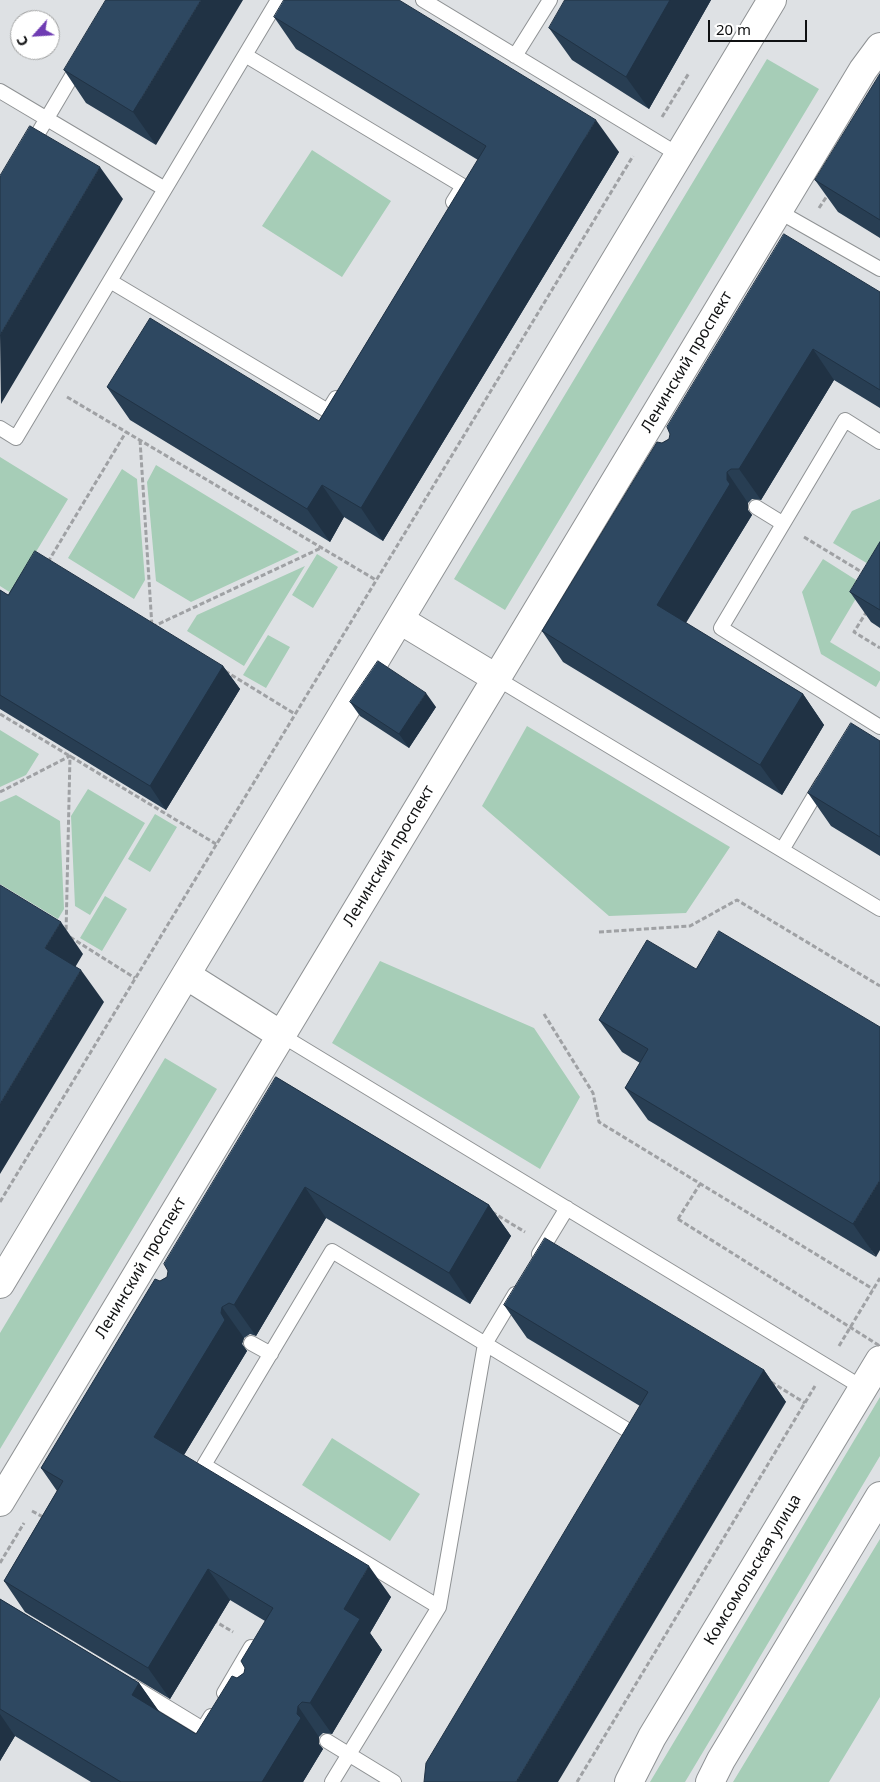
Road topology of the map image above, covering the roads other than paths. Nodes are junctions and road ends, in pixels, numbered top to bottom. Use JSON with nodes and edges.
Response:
{"nodes":[{"id":1,"x":278,"y":0,"type":"edge"},
{"id":2,"x":422,"y":0,"type":"edge"},
{"id":3,"x":550,"y":0,"type":"edge"},
{"id":4,"x":767,"y":5,"type":"edge"},
{"id":5,"x":880,"y":47,"type":"edge"},
{"id":6,"x":87,"y":51,"type":"edge"},
{"id":7,"x":245,"y":55,"type":"junction"},
{"id":8,"x":515,"y":56,"type":"junction"},
{"id":9,"x":871,"y":67,"type":"edge"},
{"id":10,"x":0,"y":91,"type":"edge"},
{"id":11,"x":47,"y":118,"type":"junction"},
{"id":12,"x":680,"y":155,"type":"junction"},
{"id":13,"x":23,"y":158,"type":"edge"},
{"id":14,"x":165,"y":189,"type":"junction"},
{"id":15,"x":448,"y":211,"type":"edge"},
{"id":16,"x":778,"y":211,"type":"junction"},
{"id":17,"x":880,"y":269,"type":"edge"},
{"id":18,"x":110,"y":280,"type":"junction"},
{"id":19,"x":343,"y":386,"type":"edge"},
{"id":20,"x":0,"y":428,"type":"edge"},
{"id":21,"x":880,"y":442,"type":"edge"},
{"id":22,"x":756,"y":507,"type":"dead end"},
{"id":23,"x":782,"y":523,"type":"junction"},
{"id":24,"x":400,"y":620,"type":"junction"},
{"id":25,"x":496,"y":678,"type":"junction"},
{"id":26,"x":880,"y":727,"type":"edge"},
{"id":27,"x":827,"y":774,"type":"edge"},
{"id":28,"x":782,"y":850,"type":"junction"},
{"id":29,"x":880,"y":909,"type":"edge"},
{"id":30,"x":186,"y":975,"type":"junction"},
{"id":31,"x":281,"y":1035,"type":"junction"},
{"id":32,"x":567,"y":1208,"type":"junction"},
{"id":33,"x":530,"y":1269,"type":"edge"},
{"id":34,"x":0,"y":1284,"type":"edge"},
{"id":35,"x":520,"y":1286,"type":"edge"},
{"id":36,"x":251,"y":1343,"type":"dead end"},
{"id":37,"x":485,"y":1344,"type":"junction"},
{"id":38,"x":271,"y":1354,"type":"junction"},
{"id":39,"x":880,"y":1360,"type":"edge"},
{"id":40,"x":863,"y":1388,"type":"junction"},
{"id":41,"x":623,"y":1451,"type":"edge"},
{"id":42,"x":880,"y":1496,"type":"edge"},
{"id":43,"x":0,"y":1502,"type":"edge"},
{"id":44,"x":439,"y":1608,"type":"junction"},
{"id":45,"x":253,"y":1644,"type":"edge"},
{"id":46,"x":118,"y":1678,"type":"edge"},
{"id":47,"x":229,"y":1685,"type":"junction"},
{"id":48,"x":243,"y":1693,"type":"edge"},
{"id":49,"x":327,"y":1741,"type":"dead end"},
{"id":50,"x":349,"y":1755,"type":"junction"},
{"id":51,"x":332,"y":1782,"type":"edge"},
{"id":52,"x":394,"y":1782,"type":"edge"},
{"id":53,"x":629,"y":1782,"type":"edge"},
{"id":54,"x":710,"y":1782,"type":"edge"}],
"edges":[{"from":1,"to":7,"type":"lane"},
{"from":2,"to":8,"type":"lane"},
{"from":3,"to":8,"type":"lane"},
{"from":4,"to":12,"type":"main road"},
{"from":5,"to":9,"type":"main road","name":"Ленинский проспект"},
{"from":6,"to":11,"type":"lane"},
{"from":7,"to":14,"type":"lane"},
{"from":7,"to":15,"type":"lane"},
{"from":8,"to":12,"type":"lane"},
{"from":9,"to":16,"type":"main road","name":"Ленинский проспект"},
{"from":10,"to":11,"type":"lane"},
{"from":11,"to":13,"type":"lane"},
{"from":11,"to":14,"type":"lane"},
{"from":12,"to":24,"type":"main road"},
{"from":14,"to":18,"type":"lane"},
{"from":16,"to":17,"type":"lane"},
{"from":16,"to":25,"type":"main road","name":"Ленинский проспект"},
{"from":18,"to":19,"type":"lane"},
{"from":18,"to":20,"type":"lane"},
{"from":21,"to":23,"type":"lane"},
{"from":22,"to":23,"type":"lane"},
{"from":23,"to":26,"type":"lane"},
{"from":24,"to":25,"type":"main road"},
{"from":24,"to":30,"type":"main road"},
{"from":25,"to":28,"type":"lane"},
{"from":25,"to":31,"type":"main road","name":"Ленинский проспект"},
{"from":27,"to":28,"type":"lane"},
{"from":28,"to":29,"type":"lane"},
{"from":30,"to":31,"type":"main road"},
{"from":30,"to":34,"type":"main road"},
{"from":31,"to":32,"type":"lane"},
{"from":31,"to":43,"type":"main road","name":"Ленинский проспект"},
{"from":32,"to":33,"type":"lane"},
{"from":32,"to":40,"type":"lane"},
{"from":35,"to":37,"type":"lane"},
{"from":36,"to":38,"type":"lane"},
{"from":37,"to":38,"type":"lane"},
{"from":37,"to":41,"type":"lane"},
{"from":37,"to":44,"type":"lane"},
{"from":38,"to":44,"type":"lane"},
{"from":39,"to":40,"type":"main road","name":"Комсомольская улица"},
{"from":40,"to":53,"type":"main road","name":"Комсомольская улица"},
{"from":42,"to":54,"type":"main road"},
{"from":44,"to":50,"type":"lane"},
{"from":45,"to":47,"type":"lane"},
{"from":46,"to":47,"type":"lane"},
{"from":47,"to":48,"type":"lane"},
{"from":49,"to":50,"type":"lane"},
{"from":50,"to":51,"type":"lane"},
{"from":50,"to":52,"type":"lane"}]}
